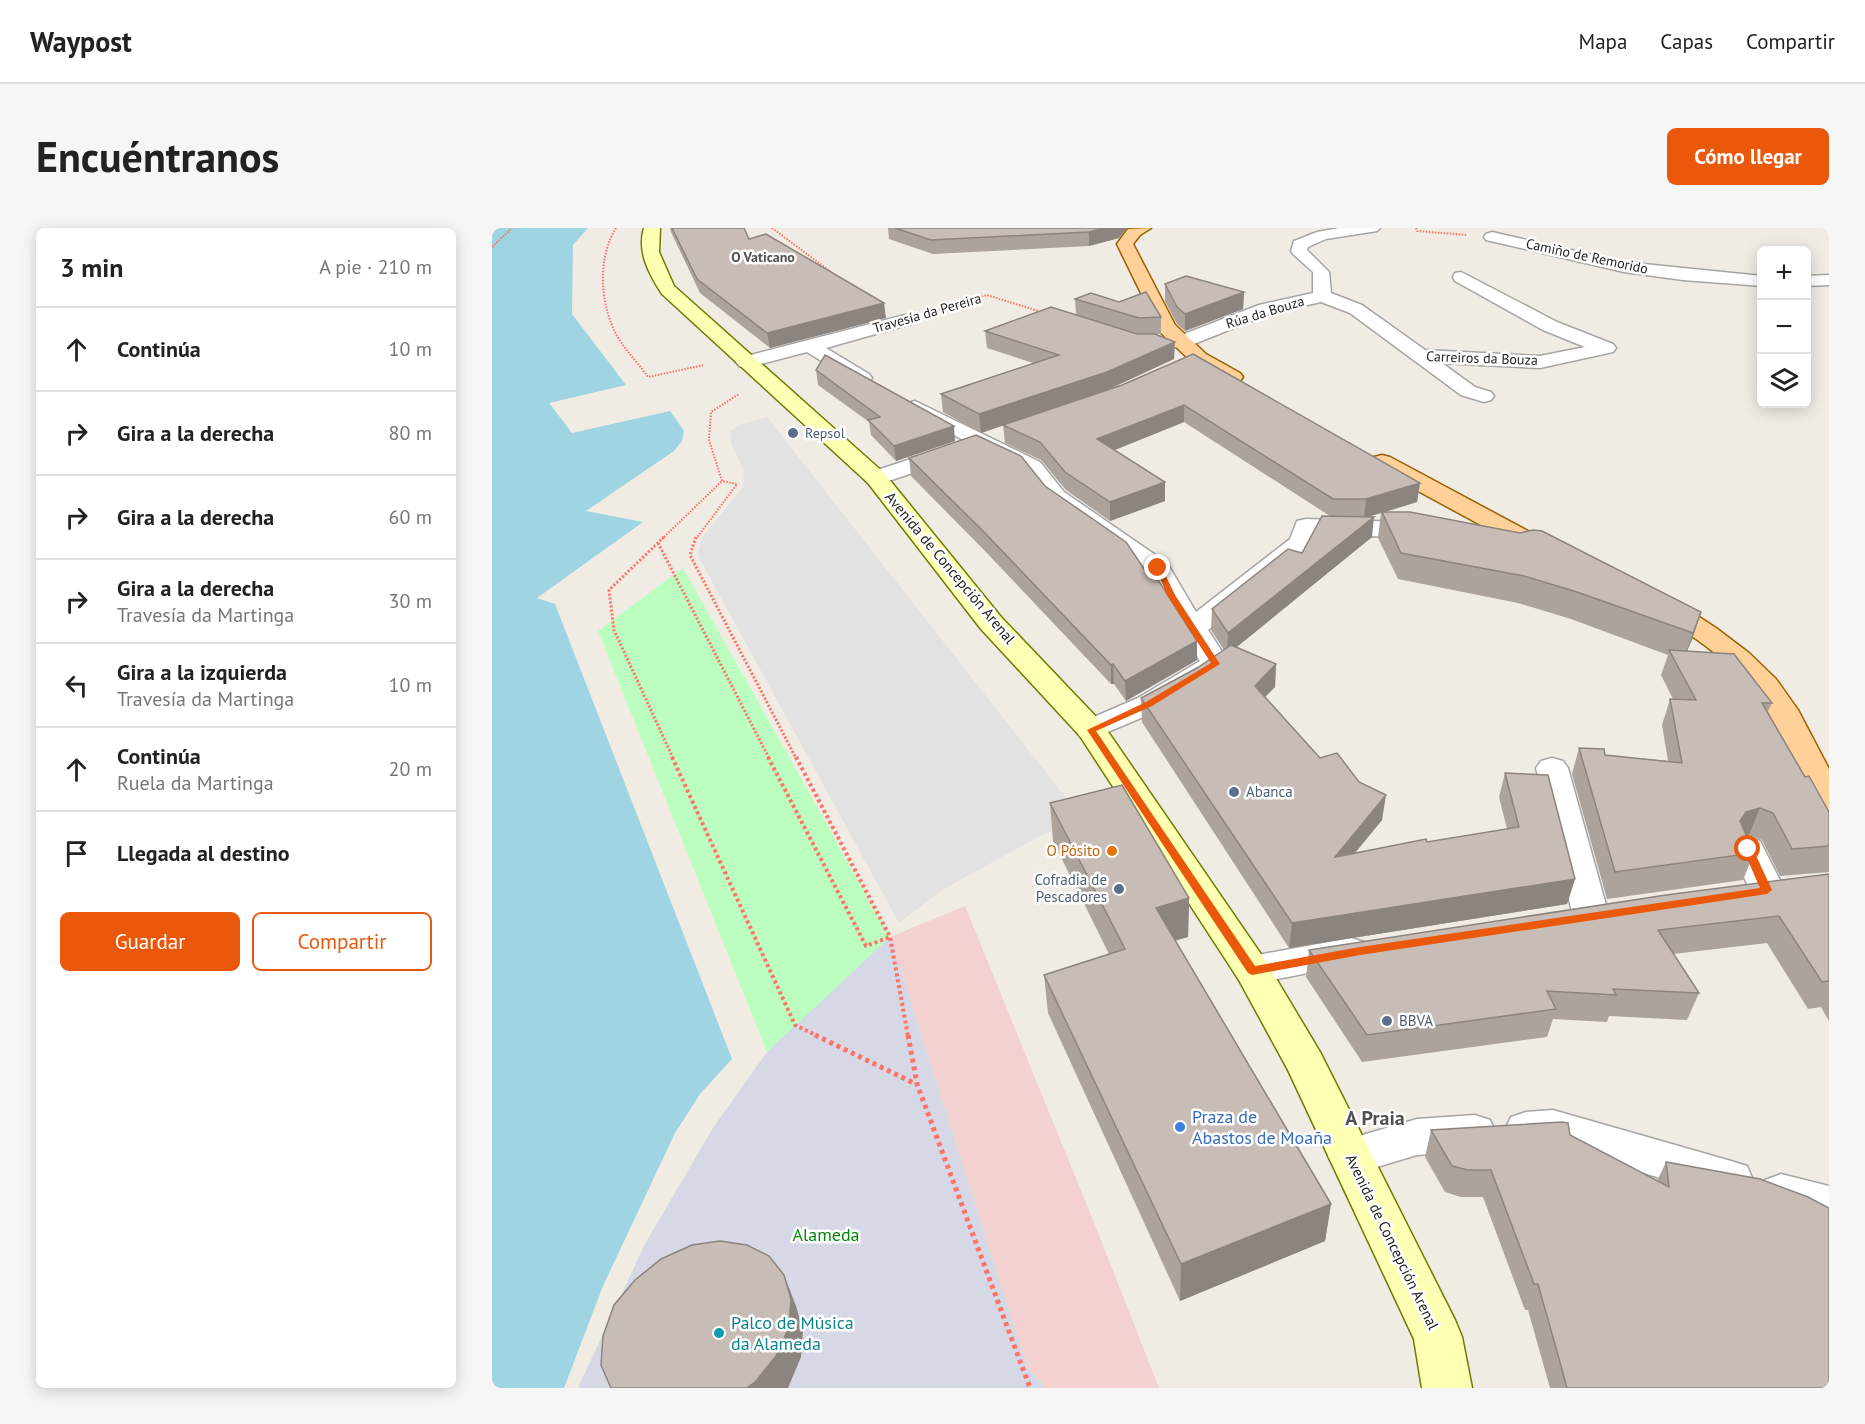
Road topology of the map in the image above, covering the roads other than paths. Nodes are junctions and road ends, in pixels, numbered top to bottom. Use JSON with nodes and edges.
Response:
{"nodes":[{"id":1,"x":652,"y":228,"type":"edge"},
{"id":2,"x":1143,"y":228,"type":"edge"},
{"id":3,"x":1372,"y":228,"type":"edge"},
{"id":4,"x":1492,"y":237,"type":"road end"},
{"id":5,"x":1461,"y":277,"type":"dead end"},
{"id":6,"x":1829,"y":280,"type":"edge"},
{"id":7,"x":1757,"y":281,"type":"edge"},
{"id":8,"x":1811,"y":281,"type":"edge"},
{"id":9,"x":1322,"y":296,"type":"junction"},
{"id":10,"x":904,"y":320,"type":"road end"},
{"id":11,"x":1127,"y":340,"type":"edge"},
{"id":12,"x":810,"y":346,"type":"junction"},
{"id":13,"x":1186,"y":356,"type":"junction"},
{"id":14,"x":1421,"y":356,"type":"junction"},
{"id":15,"x":746,"y":362,"type":"junction"},
{"id":16,"x":879,"y":387,"type":"edge"},
{"id":17,"x":1254,"y":389,"type":"edge"},
{"id":18,"x":1484,"y":396,"type":"dead end"},
{"id":19,"x":899,"y":398,"type":"edge"},
{"id":20,"x":1014,"y":431,"type":"edge"},
{"id":21,"x":980,"y":442,"type":"junction"},
{"id":22,"x":1367,"y":453,"type":"edge"},
{"id":23,"x":876,"y":478,"type":"junction"},
{"id":24,"x":1534,"y":544,"type":"junction"},
{"id":25,"x":1566,"y":560,"type":"edge"},
{"id":26,"x":1642,"y":596,"type":"edge"},
{"id":27,"x":1193,"y":628,"type":"junction"},
{"id":28,"x":1091,"y":730,"type":"junction"},
{"id":29,"x":1552,"y":768,"type":"dead end"},
{"id":30,"x":1829,"y":801,"type":"edge"},
{"id":31,"x":1748,"y":849,"type":"edge"},
{"id":32,"x":1766,"y":891,"type":"edge"},
{"id":33,"x":1592,"y":916,"type":"edge"},
{"id":34,"x":1383,"y":947,"type":"edge"},
{"id":35,"x":1252,"y":970,"type":"junction"},
{"id":36,"x":1350,"y":1156,"type":"junction"},
{"id":37,"x":1829,"y":1206,"type":"edge"},
{"id":38,"x":1447,"y":1388,"type":"edge"}],
"edges":[{"from":1,"to":15,"type":"street","name":"Avenida de Concepción Arenal"},
{"from":2,"to":13,"type":"main road"},
{"from":3,"to":9,"type":"street","name":"Rúa da Bouza"},
{"from":4,"to":7,"type":"street","name":"Camiño de Remorido"},
{"from":5,"to":14,"type":"street","name":"Carreiros da Bouza"},
{"from":6,"to":8,"type":"street"},
{"from":9,"to":13,"type":"street","name":"Rúa da Bouza"},
{"from":9,"to":14,"type":"street","name":"Carreiros da Bouza"},
{"from":10,"to":12,"type":"street","name":"Travesía da Pereira"},
{"from":11,"to":13,"type":"street"},
{"from":12,"to":15,"type":"street","name":"Travesía da Pereira"},
{"from":12,"to":16,"type":"street"},
{"from":13,"to":17,"type":"main road"},
{"from":14,"to":18,"type":"street"},
{"from":15,"to":23,"type":"street","name":"Avenida de Concepción Arenal"},
{"from":19,"to":21,"type":"street"},
{"from":20,"to":21,"type":"street"},
{"from":21,"to":23,"type":"street"},
{"from":21,"to":27,"type":"street"},
{"from":22,"to":24,"type":"main road"},
{"from":23,"to":28,"type":"street","name":"Avenida de Concepción Arenal"},
{"from":24,"to":25,"type":"main road"},
{"from":24,"to":27,"type":"street"},
{"from":26,"to":30,"type":"main road"},
{"from":27,"to":28,"type":"street"},
{"from":28,"to":35,"type":"street","name":"Avenida de Concepción Arenal"},
{"from":29,"to":33,"type":"street"},
{"from":31,"to":32,"type":"street"},
{"from":34,"to":35,"type":"street"},
{"from":35,"to":36,"type":"street","name":"Avenida de Concepción Arenal"},
{"from":36,"to":37,"type":"street"},
{"from":36,"to":38,"type":"street","name":"Avenida de Concepción Arenal"}]}
